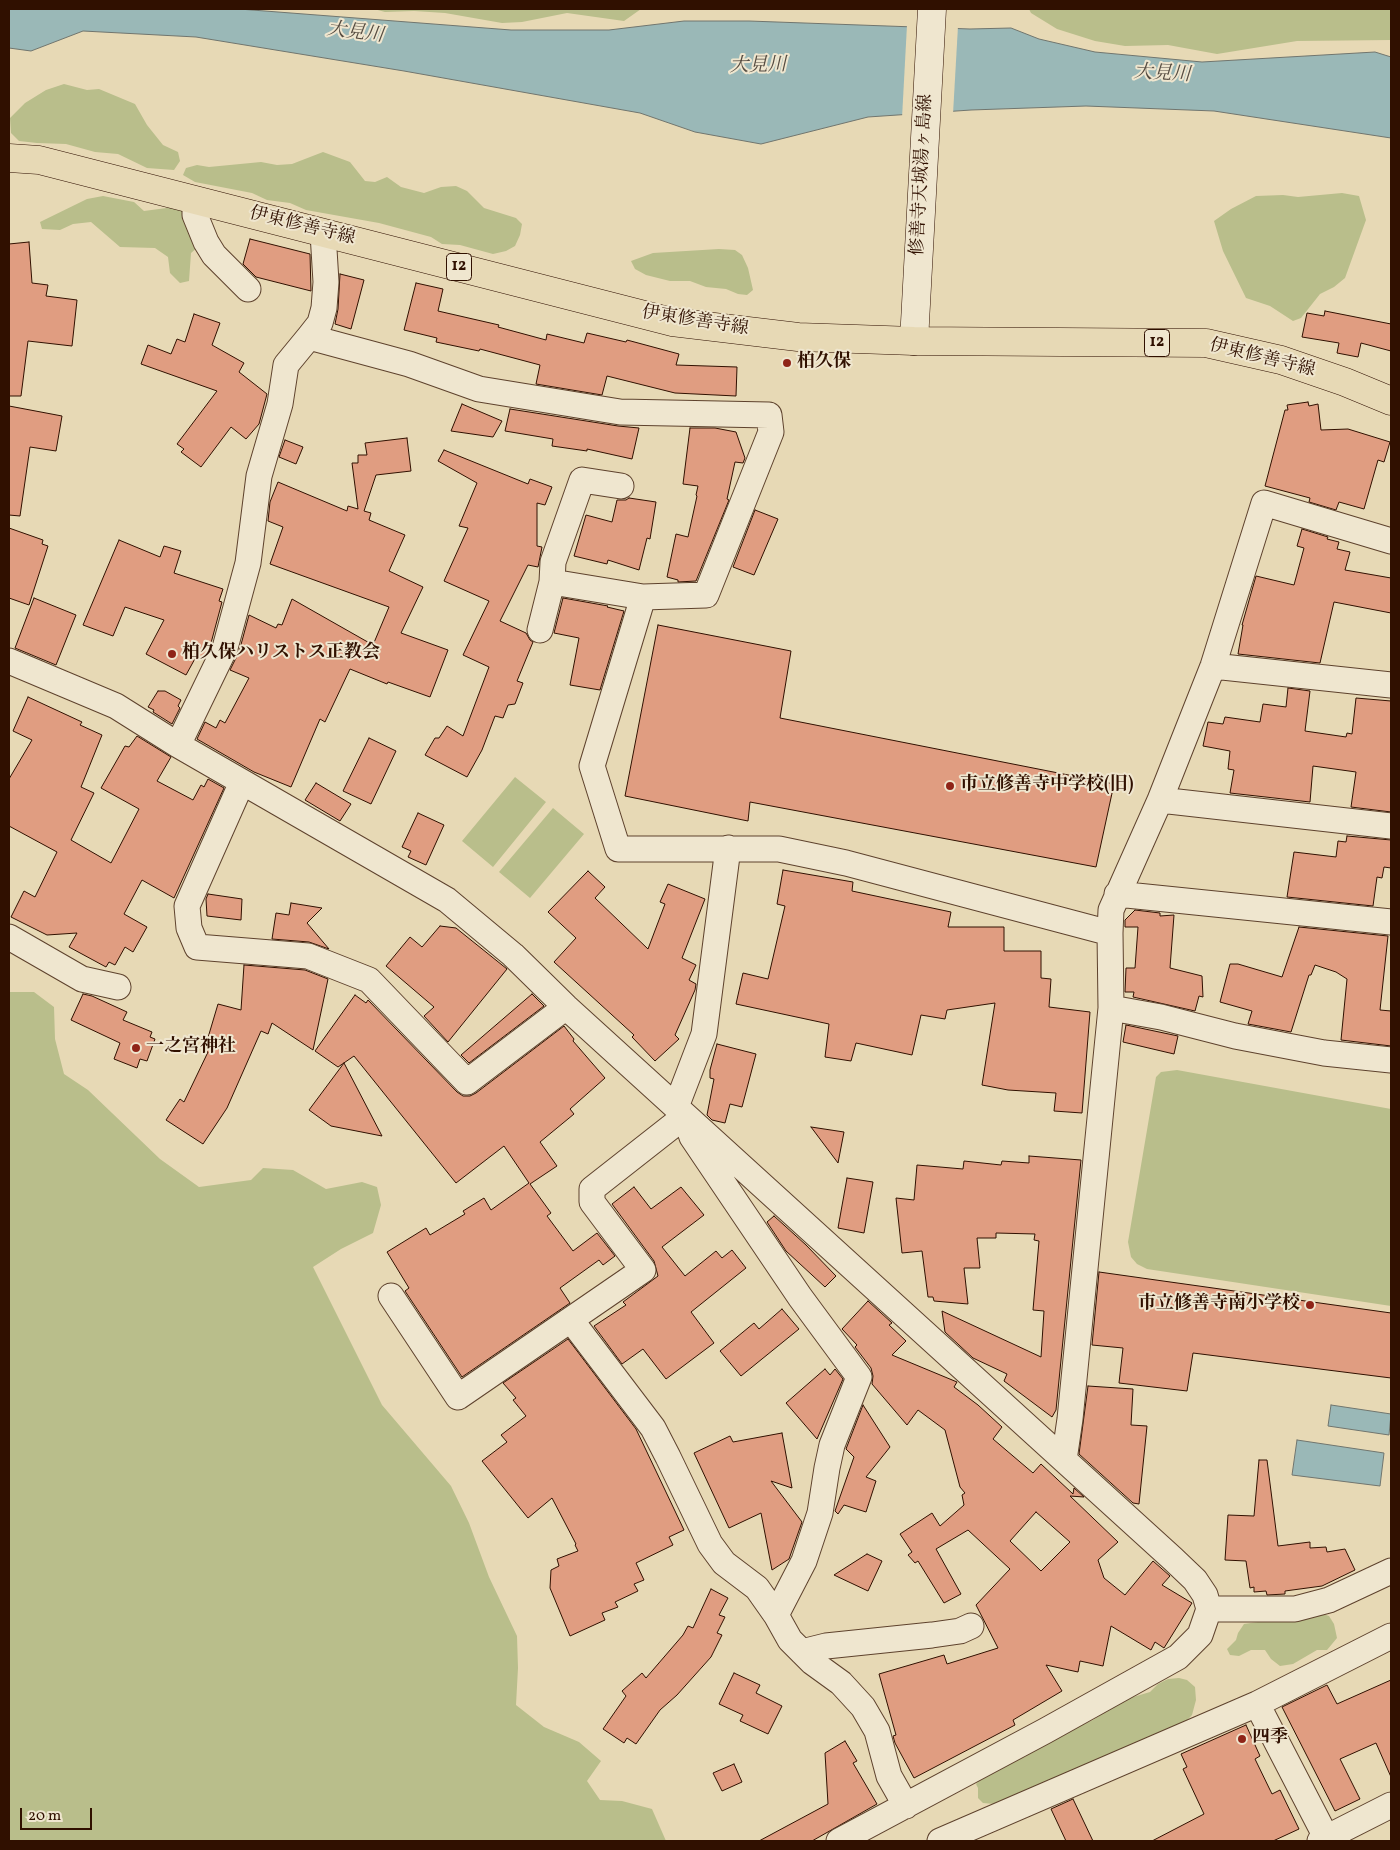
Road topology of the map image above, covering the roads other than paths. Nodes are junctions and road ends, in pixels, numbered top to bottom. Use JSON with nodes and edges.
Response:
{"nodes":[{"id":1,"x":932,"y":9,"type":"edge"},
{"id":2,"x":9,"y":158,"type":"edge"},
{"id":3,"x":195,"y":200,"type":"junction"},
{"id":4,"x":323,"y":233,"type":"junction"},
{"id":5,"x":248,"y":289,"type":"dead end"},
{"id":6,"x":309,"y":336,"type":"junction"},
{"id":7,"x":914,"y":341,"type":"junction"},
{"id":8,"x":1391,"y":401,"type":"edge"},
{"id":9,"x":621,"y":486,"type":"dead end"},
{"id":10,"x":1391,"y":541,"type":"edge"},
{"id":11,"x":552,"y":582,"type":"junction"},
{"id":12,"x":643,"y":597,"type":"junction"},
{"id":13,"x":540,"y":630,"type":"dead end"},
{"id":14,"x":9,"y":661,"type":"edge"},
{"id":15,"x":1213,"y":666,"type":"junction"},
{"id":16,"x":1391,"y":685,"type":"edge"},
{"id":17,"x":178,"y":745,"type":"junction"},
{"id":18,"x":242,"y":782,"type":"junction"},
{"id":19,"x":1160,"y":800,"type":"junction"},
{"id":20,"x":1391,"y":826,"type":"edge"},
{"id":21,"x":728,"y":848,"type":"junction"},
{"id":22,"x":1117,"y":894,"type":"junction"},
{"id":23,"x":1391,"y":922,"type":"edge"},
{"id":24,"x":1110,"y":933,"type":"junction"},
{"id":25,"x":9,"y":937,"type":"edge"},
{"id":26,"x":118,"y":987,"type":"dead end"},
{"id":27,"x":566,"y":1008,"type":"junction"},
{"id":28,"x":1112,"y":1008,"type":"junction"},
{"id":29,"x":1391,"y":1060,"type":"edge"},
{"id":30,"x":680,"y":1112,"type":"junction"},
{"id":31,"x":391,"y":1296,"type":"dead end"},
{"id":32,"x":571,"y":1320,"type":"junction"},
{"id":33,"x":1064,"y":1460,"type":"junction"},
{"id":34,"x":1391,"y":1571,"type":"edge"},
{"id":35,"x":1209,"y":1609,"type":"junction"},
{"id":36,"x":776,"y":1615,"type":"junction"},
{"id":37,"x":971,"y":1626,"type":"dead end"},
{"id":38,"x":1391,"y":1636,"type":"edge"},
{"id":39,"x":802,"y":1652,"type":"junction"},
{"id":40,"x":1257,"y":1704,"type":"junction"},
{"id":41,"x":1391,"y":1805,"type":"edge"},
{"id":42,"x":906,"y":1806,"type":"junction"},
{"id":43,"x":1325,"y":1840,"type":"edge"},
{"id":44,"x":839,"y":1841,"type":"edge"},
{"id":45,"x":940,"y":1841,"type":"edge"}],
"edges":[{"from":1,"to":7,"type":"main road","name":"修善寺天城湯ヶ島線"},
{"from":2,"to":3,"type":"main road","name":"伊東修善寺線","number":"12"},
{"from":3,"to":4,"type":"main road","name":"伊東修善寺線","number":"12"},
{"from":3,"to":5,"type":"street"},
{"from":4,"to":6,"type":"street"},
{"from":4,"to":7,"type":"main road","name":"伊東修善寺線","number":"12"},
{"from":6,"to":12,"type":"street"},
{"from":6,"to":17,"type":"street"},
{"from":7,"to":8,"type":"main road","name":"伊東修善寺線","number":"12"},
{"from":9,"to":11,"type":"street"},
{"from":10,"to":15,"type":"street"},
{"from":11,"to":12,"type":"street"},
{"from":11,"to":13,"type":"street"},
{"from":12,"to":21,"type":"street"},
{"from":14,"to":17,"type":"street"},
{"from":15,"to":16,"type":"street"},
{"from":15,"to":19,"type":"street"},
{"from":17,"to":18,"type":"street"},
{"from":18,"to":27,"type":"street"},
{"from":18,"to":27,"type":"street"},
{"from":19,"to":20,"type":"street"},
{"from":19,"to":22,"type":"street"},
{"from":21,"to":24,"type":"street"},
{"from":21,"to":30,"type":"street"},
{"from":22,"to":23,"type":"street"},
{"from":22,"to":24,"type":"street"},
{"from":24,"to":28,"type":"street"},
{"from":25,"to":26,"type":"street"},
{"from":27,"to":30,"type":"street"},
{"from":28,"to":29,"type":"street"},
{"from":28,"to":33,"type":"street"},
{"from":30,"to":32,"type":"street"},
{"from":30,"to":33,"type":"street"},
{"from":30,"to":36,"type":"street"},
{"from":31,"to":32,"type":"street"},
{"from":32,"to":36,"type":"street"},
{"from":33,"to":35,"type":"street"},
{"from":34,"to":35,"type":"street"},
{"from":35,"to":42,"type":"street"},
{"from":36,"to":39,"type":"street"},
{"from":37,"to":39,"type":"street"},
{"from":38,"to":40,"type":"street"},
{"from":39,"to":42,"type":"street"},
{"from":40,"to":43,"type":"street"},
{"from":40,"to":45,"type":"street"},
{"from":41,"to":43,"type":"street"},
{"from":42,"to":44,"type":"street"}]}
